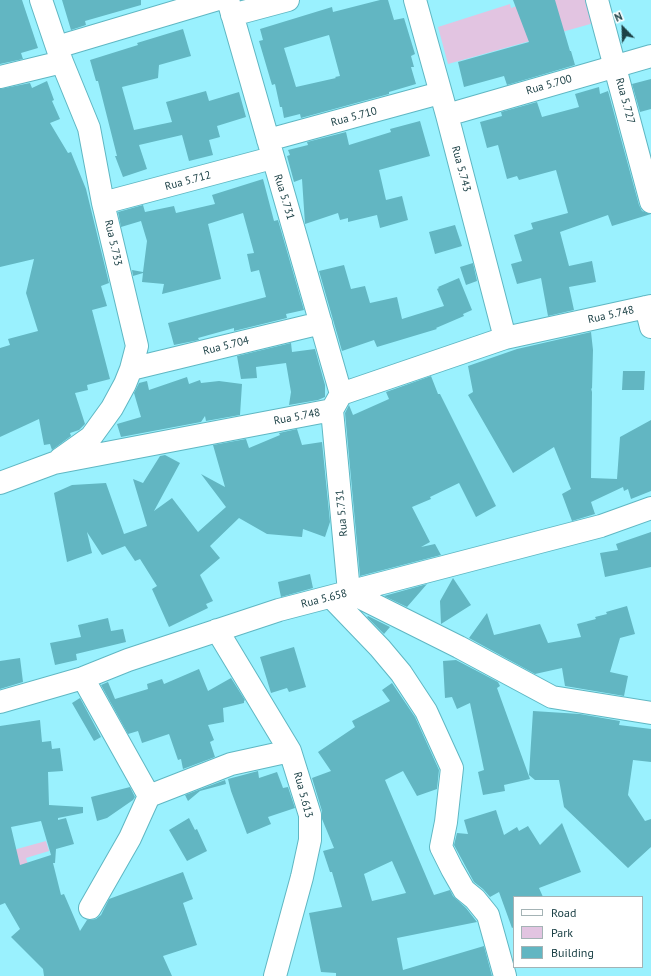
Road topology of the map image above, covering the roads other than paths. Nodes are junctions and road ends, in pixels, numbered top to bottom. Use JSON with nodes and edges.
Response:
{"nodes":[{"id":1,"x":41,"y":0,"type":"edge"},
{"id":2,"x":215,"y":0,"type":"edge"},
{"id":3,"x":288,"y":0,"type":"edge"},
{"id":4,"x":415,"y":0,"type":"edge"},
{"id":5,"x":597,"y":0,"type":"edge"},
{"id":6,"x":230,"y":7,"type":"edge"},
{"id":7,"x":60,"y":54,"type":"junction"},
{"id":8,"x":651,"y":56,"type":"edge"},
{"id":9,"x":616,"y":66,"type":"junction"},
{"id":10,"x":0,"y":77,"type":"edge"},
{"id":11,"x":440,"y":93,"type":"junction"},
{"id":12,"x":447,"y":115,"type":"junction"},
{"id":13,"x":270,"y":149,"type":"junction"},
{"id":14,"x":651,"y":202,"type":"edge"},
{"id":15,"x":103,"y":203,"type":"junction"},
{"id":16,"x":649,"y":313,"type":"edge"},
{"id":17,"x":321,"y":324,"type":"junction"},
{"id":18,"x":505,"y":338,"type":"junction"},
{"id":19,"x":131,"y":369,"type":"junction"},
{"id":20,"x":337,"y":402,"type":"junction"},
{"id":21,"x":54,"y":463,"type":"junction"},
{"id":22,"x":0,"y":483,"type":"edge"},
{"id":23,"x":651,"y":508,"type":"edge"},
{"id":24,"x":340,"y":594,"type":"junction"},
{"id":25,"x":217,"y":630,"type":"junction"},
{"id":26,"x":83,"y":678,"type":"junction"},
{"id":27,"x":0,"y":702,"type":"edge"},
{"id":28,"x":651,"y":713,"type":"edge"},
{"id":29,"x":290,"y":751,"type":"junction"},
{"id":30,"x":149,"y":796,"type":"junction"},
{"id":31,"x":90,"y":908,"type":"dead end"},
{"id":32,"x":275,"y":976,"type":"edge"},
{"id":33,"x":505,"y":976,"type":"edge"}],
"edges":[{"from":1,"to":7,"type":"street","name":"Rua 5.733"},
{"from":2,"to":7,"type":"street"},
{"from":3,"to":6,"type":"street"},
{"from":4,"to":11,"type":"street","name":"Rua 5.743"},
{"from":5,"to":9,"type":"street","name":"Rua 5.727"},
{"from":6,"to":13,"type":"street","name":"Rua 5.731"},
{"from":7,"to":10,"type":"street"},
{"from":7,"to":15,"type":"street","name":"Rua 5.733"},
{"from":8,"to":9,"type":"street","name":"Rua 5.700"},
{"from":9,"to":12,"type":"street","name":"Rua 5.700"},
{"from":9,"to":14,"type":"street","name":"Rua 5.727"},
{"from":11,"to":12,"type":"street","name":"Rua 5.743"},
{"from":11,"to":13,"type":"street","name":"Rua 5.710"},
{"from":12,"to":18,"type":"street","name":"Rua 5.743"},
{"from":13,"to":15,"type":"street","name":"Rua 5.712"},
{"from":13,"to":17,"type":"street","name":"Rua 5.731"},
{"from":15,"to":19,"type":"street","name":"Rua 5.733"},
{"from":16,"to":18,"type":"street","name":"Rua 5.748"},
{"from":17,"to":19,"type":"street","name":"Rua 5.704"},
{"from":17,"to":20,"type":"street","name":"Rua 5.731"},
{"from":18,"to":20,"type":"street","name":"Rua 5.748"},
{"from":19,"to":21,"type":"street","name":"Rua 5.733"},
{"from":20,"to":21,"type":"street","name":"Rua 5.748"},
{"from":20,"to":24,"type":"street","name":"Rua 5.731"},
{"from":21,"to":22,"type":"street","name":"Rua 5.748"},
{"from":23,"to":24,"type":"street","name":"Rua 5.658"},
{"from":24,"to":25,"type":"street","name":"Rua 5.658"},
{"from":24,"to":28,"type":"street"},
{"from":24,"to":33,"type":"street"},
{"from":25,"to":26,"type":"street","name":"Rua 5.658"},
{"from":25,"to":29,"type":"street","name":"Rua 5.613"},
{"from":26,"to":27,"type":"street","name":"Rua 5.658"},
{"from":26,"to":30,"type":"street"},
{"from":29,"to":30,"type":"street"},
{"from":29,"to":32,"type":"street","name":"Rua 5.613"},
{"from":30,"to":31,"type":"street"}]}
